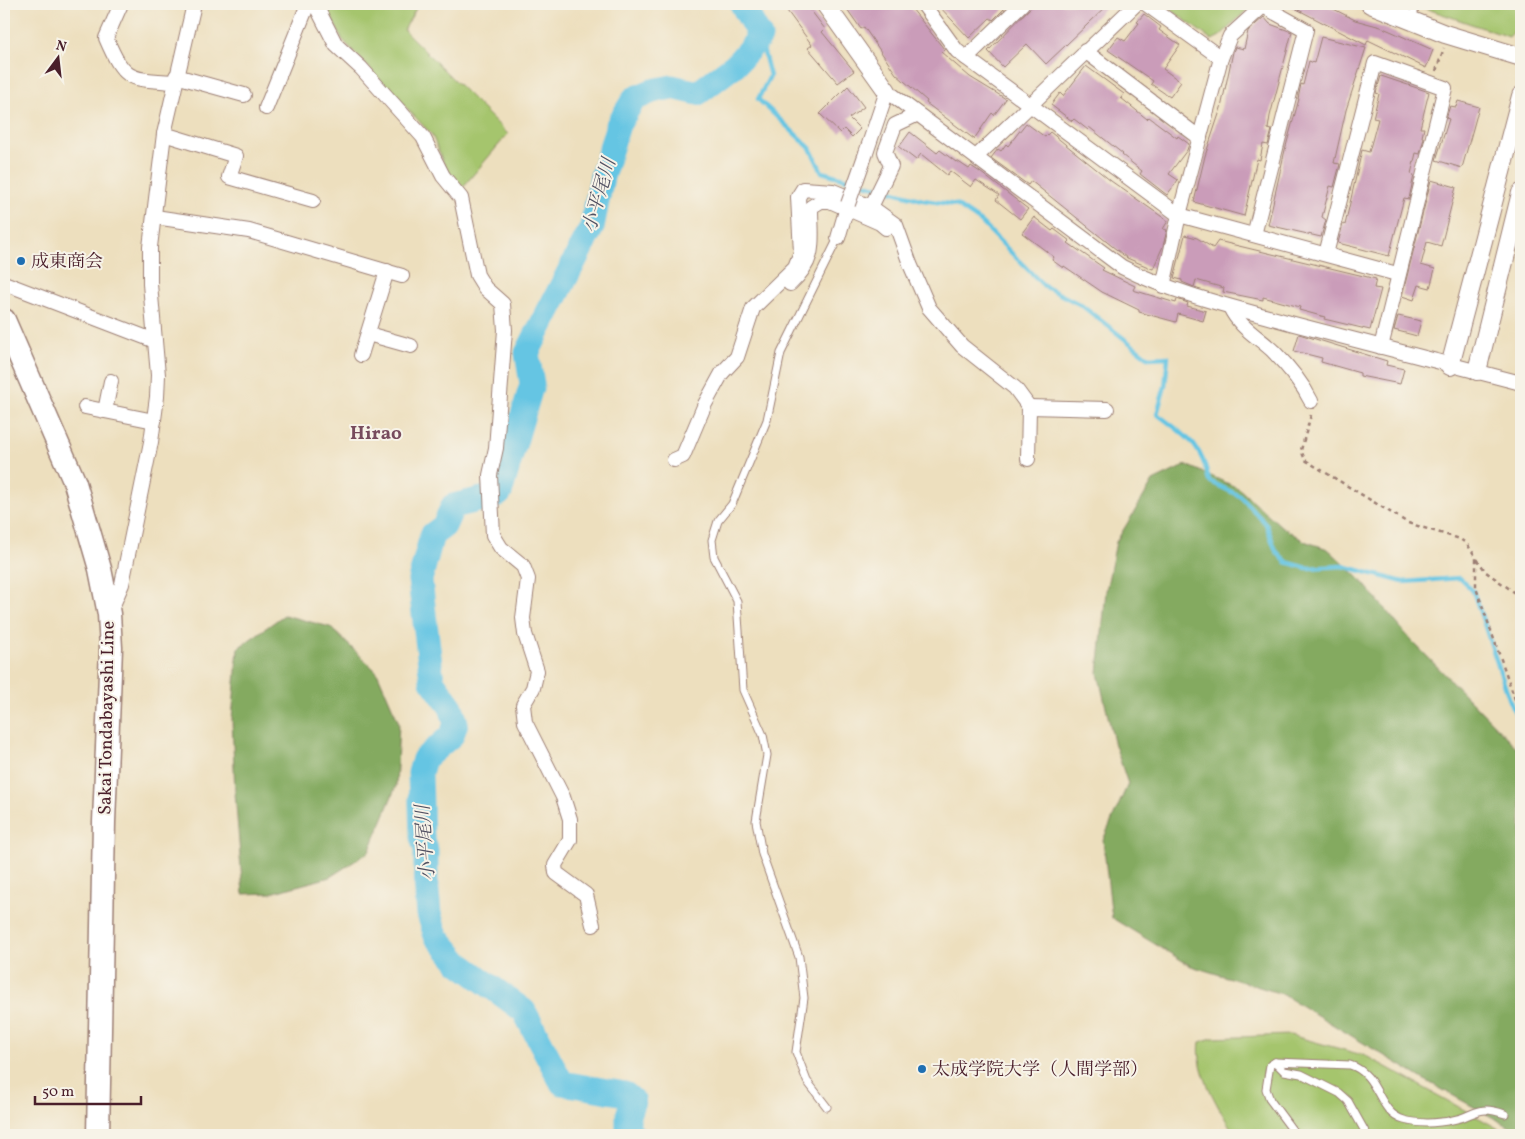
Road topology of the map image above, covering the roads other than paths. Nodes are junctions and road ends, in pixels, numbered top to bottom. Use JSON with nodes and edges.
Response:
{"nodes":[{"id":1,"x":121,"y":4,"type":"edge"},
{"id":2,"x":194,"y":4,"type":"edge"},
{"id":3,"x":308,"y":4,"type":"edge"},
{"id":4,"x":315,"y":4,"type":"edge"},
{"id":5,"x":924,"y":4,"type":"edge"},
{"id":6,"x":1022,"y":4,"type":"edge"},
{"id":7,"x":1136,"y":4,"type":"edge"},
{"id":8,"x":1146,"y":4,"type":"edge"},
{"id":9,"x":1370,"y":4,"type":"edge"},
{"id":10,"x":1416,"y":4,"type":"edge"},
{"id":11,"x":832,"y":6,"type":"edge"},
{"id":12,"x":1412,"y":21,"type":"junction"},
{"id":13,"x":1086,"y":51,"type":"junction"},
{"id":14,"x":1521,"y":56,"type":"edge"},
{"id":15,"x":966,"y":58,"type":"junction"},
{"id":16,"x":1220,"y":58,"type":"junction"},
{"id":17,"x":176,"y":79,"type":"junction"},
{"id":18,"x":887,"y":91,"type":"junction"},
{"id":19,"x":244,"y":95,"type":"dead end"},
{"id":20,"x":1521,"y":96,"type":"edge"},
{"id":21,"x":1029,"y":104,"type":"junction"},
{"id":22,"x":266,"y":108,"type":"dead end"},
{"id":23,"x":916,"y":115,"type":"junction"},
{"id":24,"x":164,"y":134,"type":"junction"},
{"id":25,"x":1200,"y":138,"type":"junction"},
{"id":26,"x":976,"y":158,"type":"junction"},
{"id":27,"x":1521,"y":193,"type":"edge"},
{"id":28,"x":313,"y":201,"type":"dead end"},
{"id":29,"x":872,"y":205,"type":"junction"},
{"id":30,"x":848,"y":206,"type":"junction"},
{"id":31,"x":1179,"y":215,"type":"junction"},
{"id":32,"x":155,"y":217,"type":"junction"},
{"id":33,"x":1254,"y":235,"type":"junction"},
{"id":34,"x":838,"y":238,"type":"joint"},
{"id":35,"x":1326,"y":254,"type":"junction"},
{"id":36,"x":387,"y":271,"type":"junction"},
{"id":37,"x":1397,"y":274,"type":"junction"},
{"id":38,"x":402,"y":276,"type":"dead end"},
{"id":39,"x":4,"y":283,"type":"edge"},
{"id":40,"x":1164,"y":286,"type":"junction"},
{"id":41,"x":1230,"y":307,"type":"junction"},
{"id":42,"x":753,"y":308,"type":"junction"},
{"id":43,"x":4,"y":320,"type":"edge"},
{"id":44,"x":941,"y":324,"type":"junction"},
{"id":45,"x":368,"y":334,"type":"junction"},
{"id":46,"x":155,"y":341,"type":"junction"},
{"id":47,"x":411,"y":346,"type":"dead end"},
{"id":48,"x":1381,"y":347,"type":"junction"},
{"id":49,"x":362,"y":355,"type":"dead end"},
{"id":50,"x":1450,"y":366,"type":"junction"},
{"id":51,"x":1477,"y":371,"type":"junction"},
{"id":52,"x":111,"y":381,"type":"dead end"},
{"id":53,"x":1521,"y":382,"type":"edge"},
{"id":54,"x":1311,"y":401,"type":"road end"},
{"id":55,"x":85,"y":407,"type":"dead end"},
{"id":56,"x":1029,"y":407,"type":"junction"},
{"id":57,"x":1107,"y":409,"type":"dead end"},
{"id":58,"x":105,"y":411,"type":"junction"},
{"id":59,"x":154,"y":421,"type":"junction"},
{"id":60,"x":1028,"y":459,"type":"dead end"},
{"id":61,"x":674,"y":460,"type":"dead end"},
{"id":62,"x":109,"y":614,"type":"junction"},
{"id":63,"x":593,"y":925,"type":"dead end"},
{"id":64,"x":1275,"y":1062,"type":"junction"},
{"id":65,"x":827,"y":1107,"type":"dead end"},
{"id":66,"x":1505,"y":1114,"type":"dead end"},
{"id":67,"x":98,"y":1135,"type":"edge"},
{"id":68,"x":1296,"y":1135,"type":"edge"},
{"id":69,"x":1367,"y":1135,"type":"edge"}],
"edges":[{"from":1,"to":17,"type":"street"},
{"from":2,"to":17,"type":"street"},
{"from":3,"to":22,"type":"street"},
{"from":4,"to":63,"type":"street"},
{"from":5,"to":15,"type":"street"},
{"from":6,"to":15,"type":"street"},
{"from":7,"to":13,"type":"street"},
{"from":8,"to":16,"type":"street"},
{"from":9,"to":12,"type":"street"},
{"from":10,"to":12,"type":"lane"},
{"from":11,"to":18,"type":"street"},
{"from":12,"to":14,"type":"street"},
{"from":13,"to":21,"type":"street"},
{"from":13,"to":25,"type":"street"},
{"from":15,"to":21,"type":"street"},
{"from":16,"to":25,"type":"street"},
{"from":16,"to":33,"type":"street"},
{"from":17,"to":19,"type":"street"},
{"from":17,"to":24,"type":"street"},
{"from":18,"to":23,"type":"street"},
{"from":18,"to":30,"type":"street","bridge":true},
{"from":20,"to":50,"type":"street"},
{"from":21,"to":26,"type":"street"},
{"from":21,"to":31,"type":"street"},
{"from":23,"to":26,"type":"street"},
{"from":23,"to":29,"type":"street"},
{"from":24,"to":28,"type":"street"},
{"from":24,"to":32,"type":"street"},
{"from":25,"to":31,"type":"street"},
{"from":26,"to":40,"type":"street"},
{"from":27,"to":51,"type":"street"},
{"from":29,"to":42,"type":"street"},
{"from":29,"to":44,"type":"street"},
{"from":30,"to":34,"type":"street"},
{"from":30,"to":42,"type":"street"},
{"from":30,"to":44,"type":"street"},
{"from":31,"to":33,"type":"street"},
{"from":31,"to":40,"type":"street"},
{"from":32,"to":36,"type":"street"},
{"from":32,"to":46,"type":"street"},
{"from":33,"to":35,"type":"street"},
{"from":34,"to":65,"type":"lane"},
{"from":35,"to":37,"type":"street"},
{"from":35,"to":37,"type":"street"},
{"from":36,"to":38,"type":"street"},
{"from":36,"to":45,"type":"street"},
{"from":37,"to":48,"type":"street"},
{"from":39,"to":46,"type":"street"},
{"from":40,"to":41,"type":"street"},
{"from":41,"to":48,"type":"street"},
{"from":41,"to":54,"type":"street"},
{"from":42,"to":61,"type":"street"},
{"from":43,"to":62,"type":"main road","name":"Sakai Tondabayashi Line"},
{"from":44,"to":56,"type":"street"},
{"from":45,"to":47,"type":"street"},
{"from":45,"to":49,"type":"street"},
{"from":46,"to":59,"type":"street"},
{"from":48,"to":50,"type":"street"},
{"from":50,"to":51,"type":"street"},
{"from":51,"to":53,"type":"street"},
{"from":52,"to":58,"type":"street"},
{"from":55,"to":58,"type":"street"},
{"from":56,"to":57,"type":"street"},
{"from":56,"to":60,"type":"street"},
{"from":58,"to":59,"type":"street"},
{"from":59,"to":62,"type":"street"},
{"from":62,"to":67,"type":"main road","name":"Sakai Tondabayashi Line"},
{"from":64,"to":66,"type":"lane"},
{"from":64,"to":68,"type":"lane"},
{"from":64,"to":69,"type":"lane"}]}
